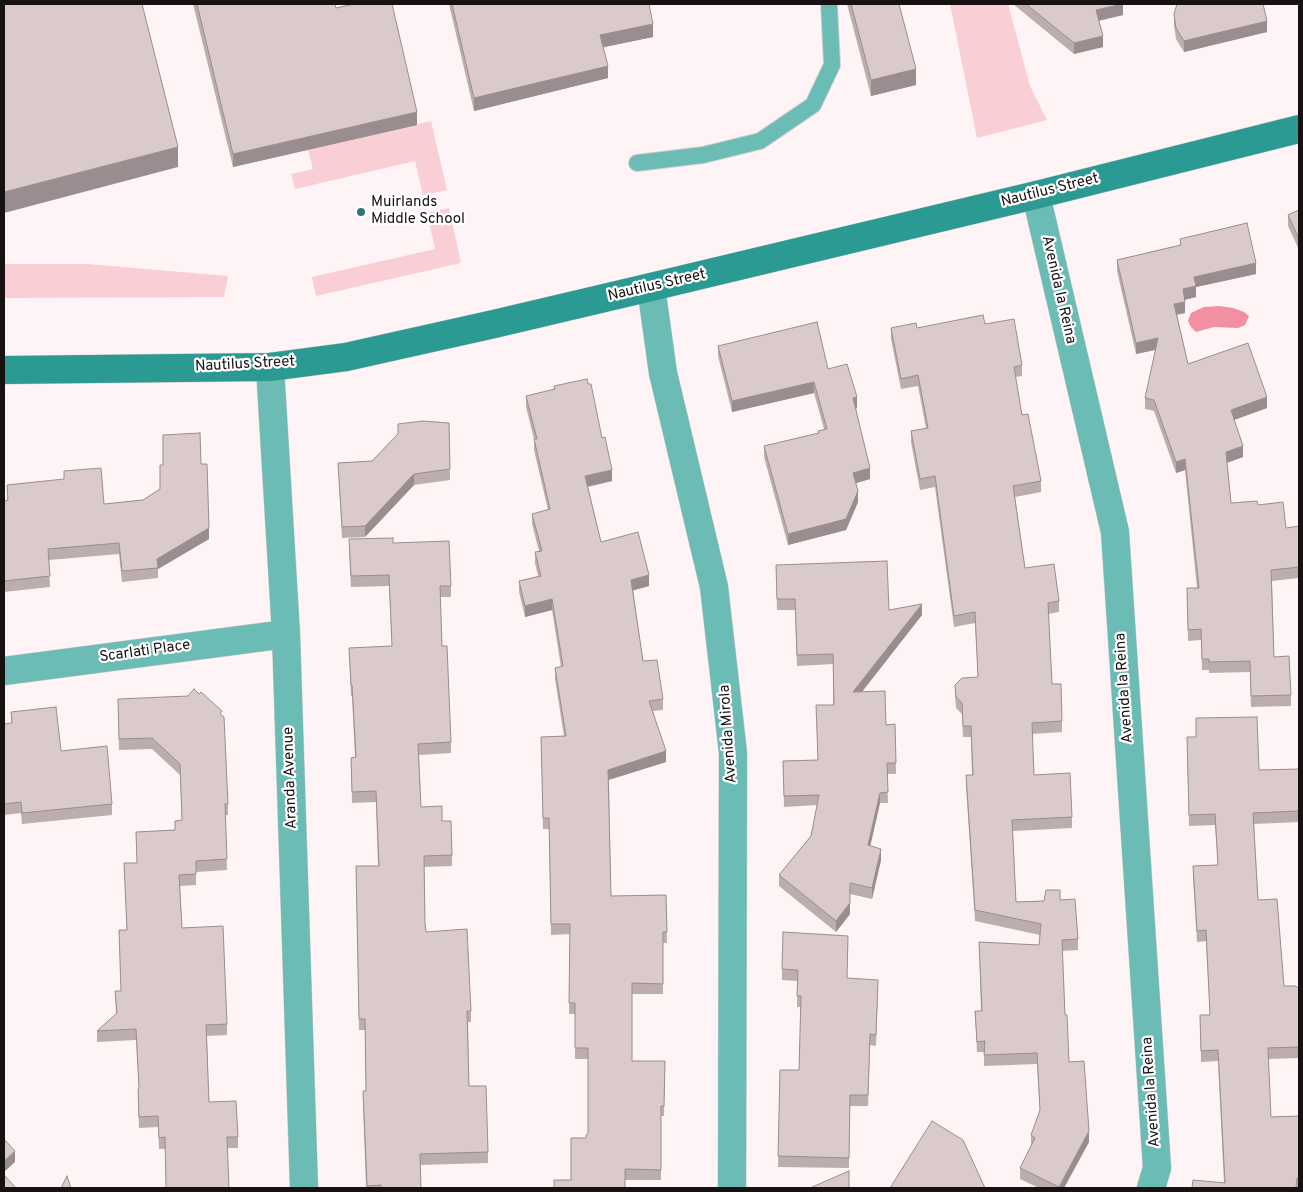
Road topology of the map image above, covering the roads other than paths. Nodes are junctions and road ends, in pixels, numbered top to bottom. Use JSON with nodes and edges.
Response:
{"nodes":[{"id":1,"x":829,"y":4,"type":"edge"},
{"id":2,"x":1299,"y":129,"type":"edge"},
{"id":3,"x":637,"y":162,"type":"dead end"},
{"id":4,"x":1036,"y":195,"type":"junction"},
{"id":5,"x":651,"y":287,"type":"junction"},
{"id":6,"x":270,"y":367,"type":"junction"},
{"id":7,"x":4,"y":370,"type":"edge"},
{"id":8,"x":286,"y":634,"type":"junction"},
{"id":9,"x":4,"y":671,"type":"edge"},
{"id":10,"x":304,"y":1188,"type":"edge"},
{"id":11,"x":732,"y":1188,"type":"edge"},
{"id":12,"x":1151,"y":1188,"type":"edge"}],
"edges":[{"from":1,"to":3,"type":"lane"},
{"from":2,"to":4,"type":"main road","name":"Nautilus Street"},
{"from":4,"to":5,"type":"main road","name":"Nautilus Street"},
{"from":4,"to":12,"type":"street","name":"Avenida la Reina"},
{"from":5,"to":6,"type":"main road","name":"Nautilus Street"},
{"from":5,"to":11,"type":"street","name":"Avenida Mirola"},
{"from":6,"to":7,"type":"main road","name":"Nautilus Street"},
{"from":6,"to":8,"type":"street","name":"Aranda Avenue"},
{"from":8,"to":9,"type":"street","name":"Scarlati Place"},
{"from":8,"to":10,"type":"street","name":"Aranda Avenue"}]}
